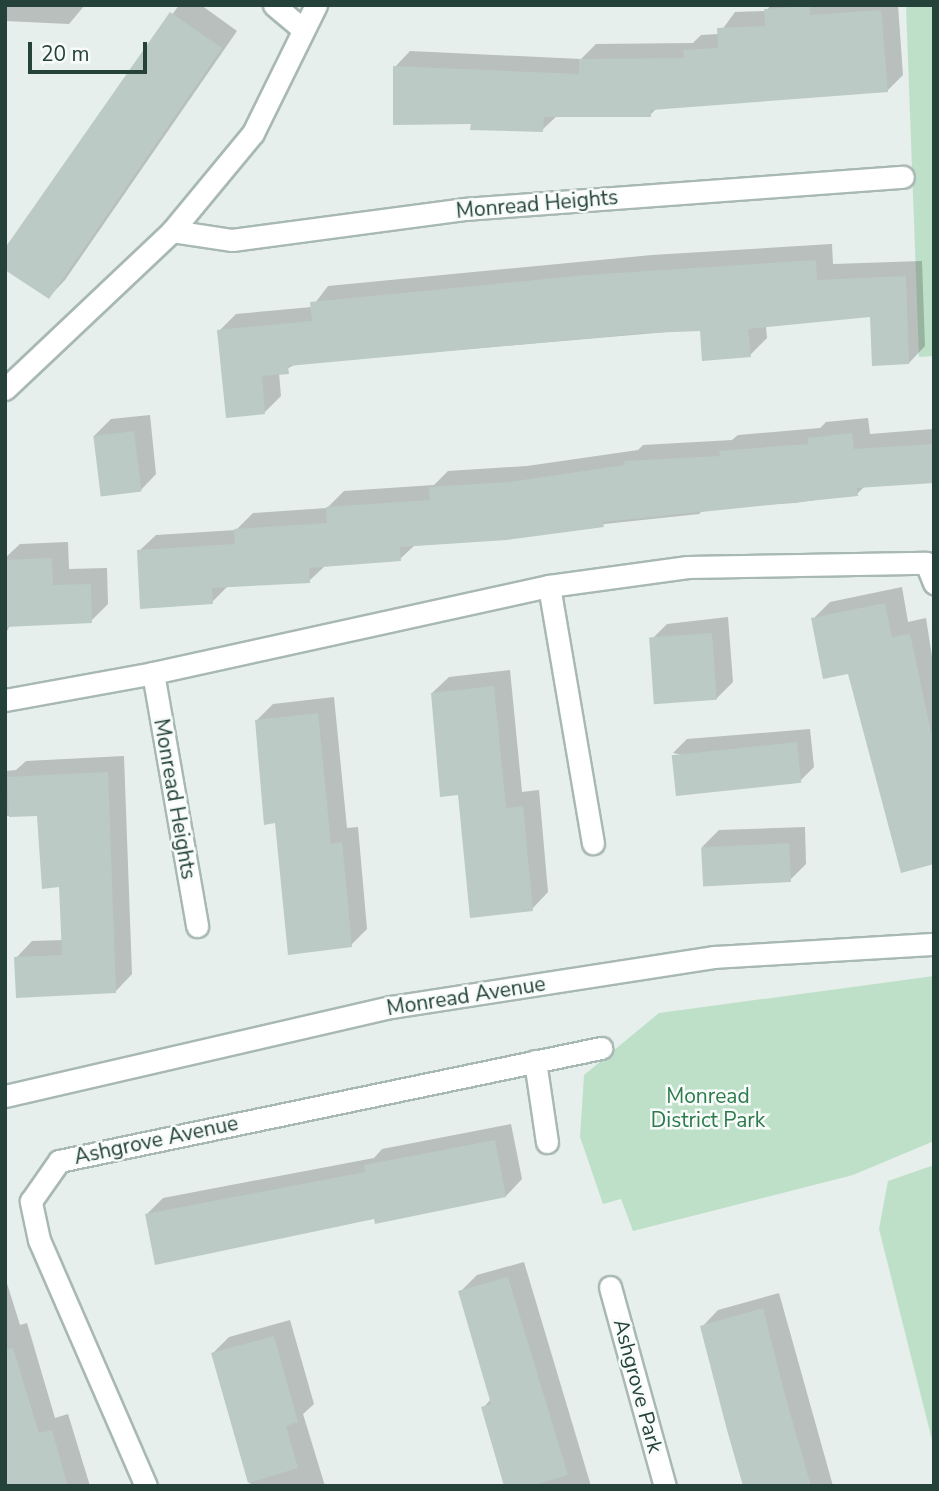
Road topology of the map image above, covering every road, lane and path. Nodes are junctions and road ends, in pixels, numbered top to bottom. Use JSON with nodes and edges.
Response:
{"nodes":[{"id":1,"x":274,"y":5,"type":"edge"},
{"id":2,"x":316,"y":5,"type":"edge"},
{"id":3,"x":303,"y":29,"type":"junction"},
{"id":4,"x":903,"y":177,"type":"dead end"},
{"id":5,"x":172,"y":232,"type":"junction"},
{"id":6,"x":5,"y":388,"type":"edge"},
{"id":7,"x":934,"y":583,"type":"edge"},
{"id":8,"x":549,"y":586,"type":"junction"},
{"id":9,"x":153,"y":673,"type":"junction"},
{"id":10,"x":5,"y":700,"type":"edge"},
{"id":11,"x":593,"y":843,"type":"dead end"},
{"id":12,"x":197,"y":926,"type":"dead end"},
{"id":13,"x":934,"y":944,"type":"edge"},
{"id":14,"x":601,"y":1048,"type":"dead end"},
{"id":15,"x":535,"y":1061,"type":"junction"},
{"id":16,"x":5,"y":1096,"type":"edge"},
{"id":17,"x":547,"y":1142,"type":"dead end"},
{"id":18,"x":610,"y":1287,"type":"dead end"},
{"id":19,"x":146,"y":1486,"type":"edge"},
{"id":20,"x":665,"y":1486,"type":"edge"}],
"edges":[{"from":1,"to":3,"type":"street"},
{"from":2,"to":3,"type":"street"},
{"from":3,"to":5,"type":"street"},
{"from":4,"to":5,"type":"street","name":"Monread Heights"},
{"from":5,"to":6,"type":"street"},
{"from":7,"to":8,"type":"street"},
{"from":8,"to":9,"type":"street"},
{"from":8,"to":11,"type":"street"},
{"from":9,"to":10,"type":"street"},
{"from":9,"to":12,"type":"street","name":"Monread Heights"},
{"from":13,"to":16,"type":"street","name":"Monread Avenue"},
{"from":14,"to":15,"type":"street","name":"Ashgrove Avenue"},
{"from":15,"to":17,"type":"street"},
{"from":15,"to":19,"type":"street","name":"Ashgrove Avenue"},
{"from":18,"to":20,"type":"street","name":"Ashgrove Park"}]}
